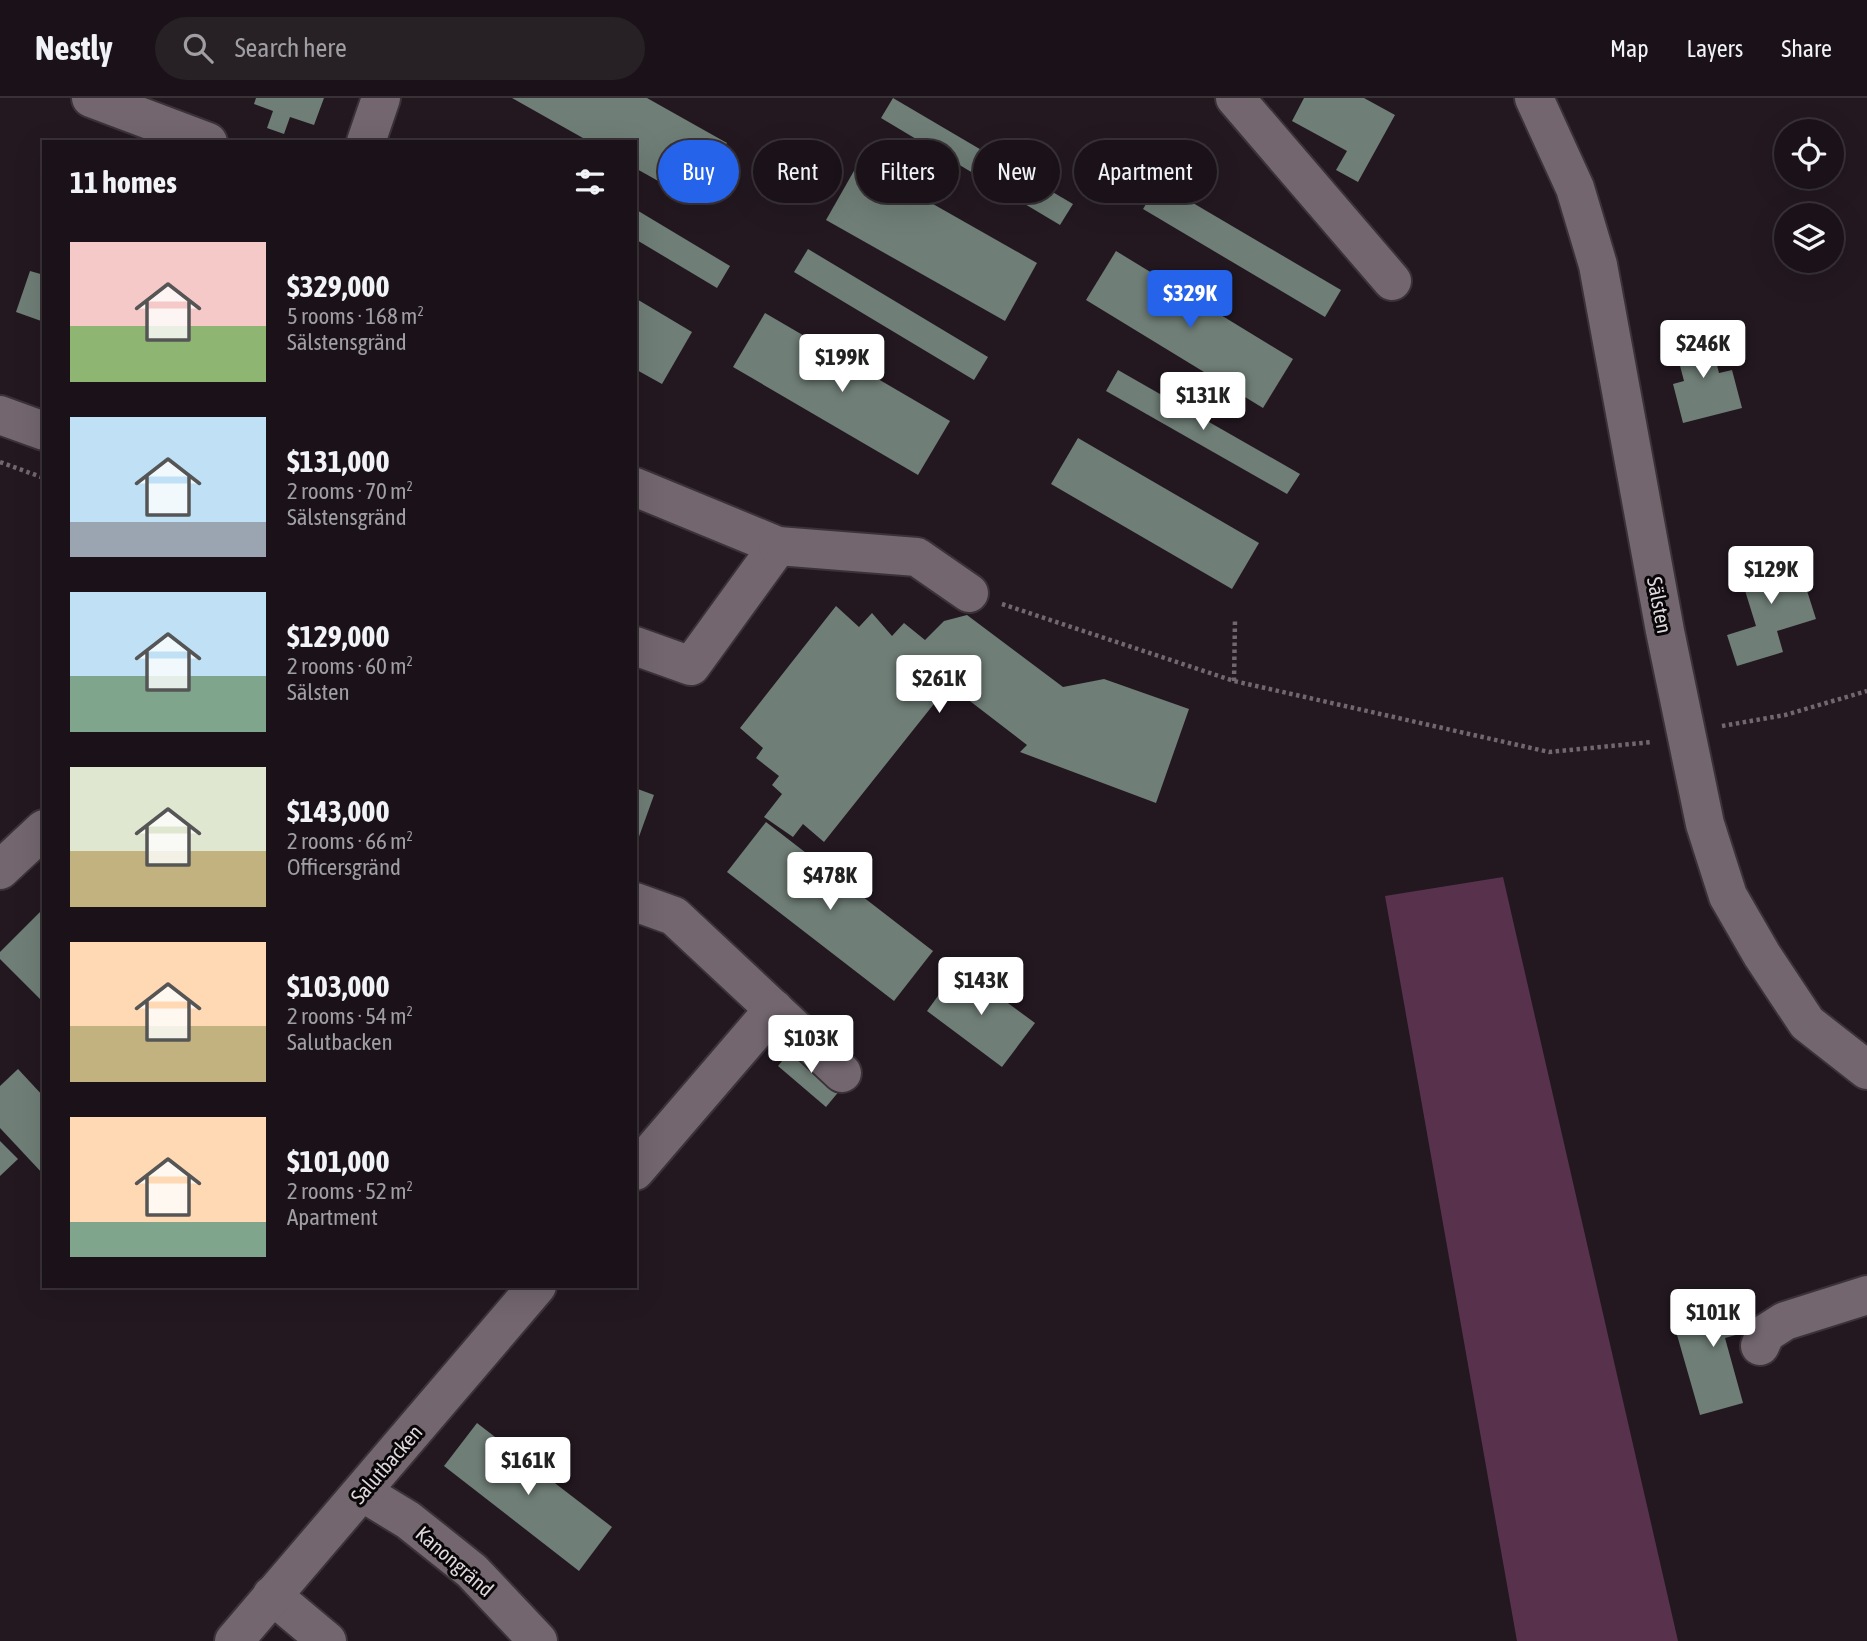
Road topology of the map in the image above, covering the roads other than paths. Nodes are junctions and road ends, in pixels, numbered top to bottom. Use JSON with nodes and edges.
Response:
{"nodes":[{"id":1,"x":91,"y":98,"type":"edge"},
{"id":2,"x":381,"y":98,"type":"edge"},
{"id":3,"x":1235,"y":98,"type":"edge"},
{"id":4,"x":1534,"y":98,"type":"edge"},
{"id":5,"x":203,"y":140,"type":"edge"},
{"id":6,"x":367,"y":140,"type":"edge"},
{"id":7,"x":1392,"y":281,"type":"dead end"},
{"id":8,"x":0,"y":415,"type":"edge"},
{"id":9,"x":42,"y":430,"type":"edge"},
{"id":10,"x":637,"y":489,"type":"edge"},
{"id":11,"x":778,"y":546,"type":"junction"},
{"id":12,"x":969,"y":593,"type":"road end"},
{"id":13,"x":637,"y":647,"type":"edge"},
{"id":14,"x":42,"y":831,"type":"edge"},
{"id":15,"x":0,"y":870,"type":"edge"},
{"id":16,"x":637,"y":902,"type":"edge"},
{"id":17,"x":774,"y":1009,"type":"junction"},
{"id":18,"x":1867,"y":1070,"type":"edge"},
{"id":19,"x":842,"y":1073,"type":"dead end"},
{"id":20,"x":637,"y":1169,"type":"edge"},
{"id":21,"x":535,"y":1288,"type":"edge"},
{"id":22,"x":1867,"y":1295,"type":"edge"},
{"id":23,"x":1760,"y":1346,"type":"dead end"},
{"id":24,"x":362,"y":1492,"type":"junction"},
{"id":25,"x":272,"y":1595,"type":"junction"},
{"id":26,"x":234,"y":1641,"type":"edge"},
{"id":27,"x":327,"y":1641,"type":"edge"},
{"id":28,"x":538,"y":1641,"type":"edge"}],
"edges":[{"from":1,"to":5,"type":"street"},
{"from":2,"to":6,"type":"street"},
{"from":3,"to":7,"type":"street"},
{"from":4,"to":18,"type":"street","name":"Sälsten"},
{"from":8,"to":9,"type":"street"},
{"from":10,"to":11,"type":"street"},
{"from":11,"to":12,"type":"street"},
{"from":11,"to":13,"type":"street"},
{"from":14,"to":15,"type":"street"},
{"from":16,"to":17,"type":"street"},
{"from":17,"to":19,"type":"street"},
{"from":17,"to":20,"type":"street"},
{"from":21,"to":24,"type":"street","name":"Salutbacken"},
{"from":22,"to":23,"type":"street"},
{"from":24,"to":25,"type":"street","name":"Salutbacken"},
{"from":24,"to":28,"type":"street","name":"Kanongränd"},
{"from":25,"to":26,"type":"street","name":"Salutbacken"},
{"from":25,"to":27,"type":"street"}]}
